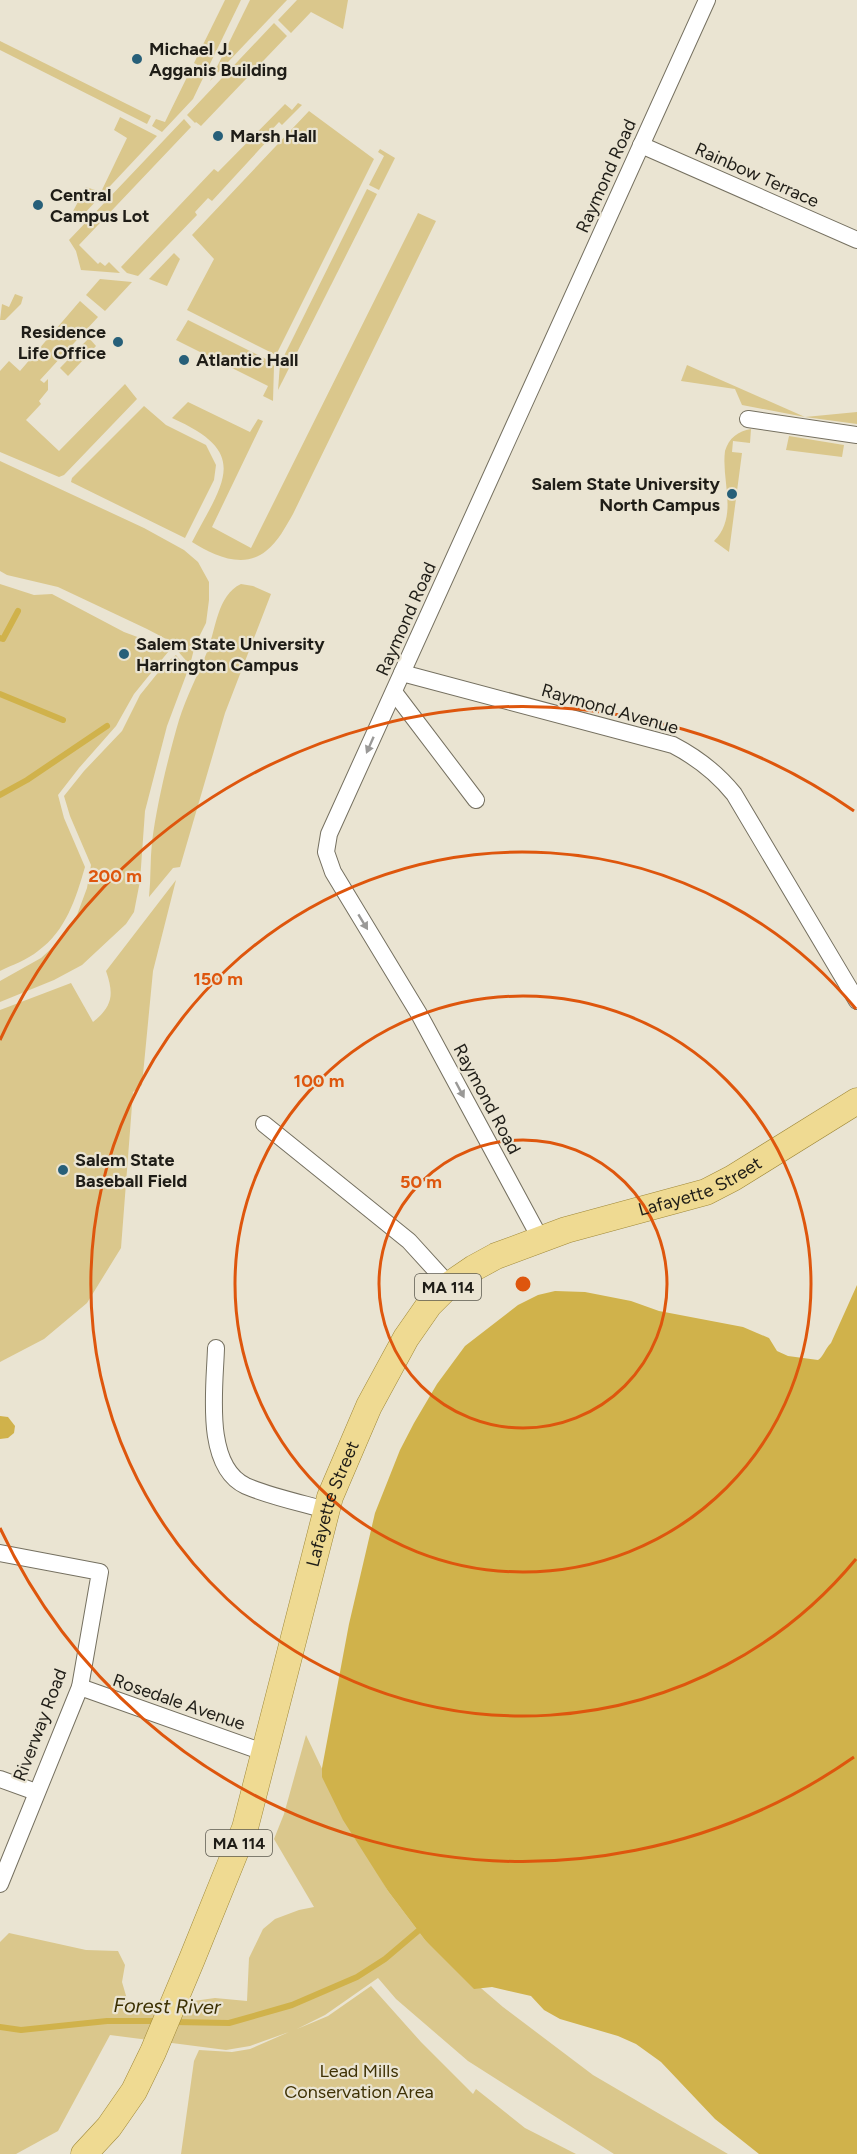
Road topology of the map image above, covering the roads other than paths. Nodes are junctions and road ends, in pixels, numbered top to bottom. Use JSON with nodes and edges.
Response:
{"nodes":[{"id":1,"x":707,"y":0,"type":"edge"},
{"id":2,"x":641,"y":145,"type":"junction"},
{"id":3,"x":857,"y":240,"type":"edge"},
{"id":4,"x":748,"y":418,"type":"dead end"},
{"id":5,"x":857,"y":435,"type":"edge"},
{"id":6,"x":402,"y":673,"type":"junction"},
{"id":7,"x":394,"y":692,"type":"junction"},
{"id":8,"x":476,"y":800,"type":"dead end"},
{"id":9,"x":857,"y":1001,"type":"edge"},
{"id":10,"x":857,"y":1101,"type":"edge"},
{"id":11,"x":264,"y":1124,"type":"dead end"},
{"id":12,"x":540,"y":1238,"type":"junction"},
{"id":13,"x":449,"y":1285,"type":"junction"},
{"id":14,"x":216,"y":1348,"type":"dead end"},
{"id":15,"x":326,"y":1510,"type":"junction"},
{"id":16,"x":0,"y":1553,"type":"edge"},
{"id":17,"x":80,"y":1687,"type":"junction"},
{"id":18,"x":266,"y":1753,"type":"junction"},
{"id":19,"x":0,"y":1779,"type":"edge"},
{"id":20,"x":36,"y":1792,"type":"junction"},
{"id":21,"x":0,"y":1884,"type":"edge"},
{"id":22,"x":84,"y":2154,"type":"edge"}],
"edges":[{"from":1,"to":2,"type":"street","name":"Raymond Road"},
{"from":2,"to":3,"type":"street","name":"Rainbow Terrace"},
{"from":2,"to":6,"type":"street","name":"Raymond Road"},
{"from":4,"to":5,"type":"street"},
{"from":6,"to":7,"type":"street","name":"Raymond Road"},
{"from":6,"to":9,"type":"street","name":"Raymond Avenue"},
{"from":7,"to":8,"type":"street"},
{"from":7,"to":12,"type":"street","name":"Raymond Road","one_way":true},
{"from":10,"to":12,"type":"main road","name":"Lafayette Street","number":"MA 114"},
{"from":11,"to":13,"type":"street"},
{"from":12,"to":13,"type":"main road","name":"Lafayette Street","number":"MA 114"},
{"from":13,"to":15,"type":"main road","name":"Lafayette Street","number":"MA 114"},
{"from":14,"to":15,"type":"street"},
{"from":15,"to":18,"type":"main road","name":"Lafayette Street","number":"MA 114"},
{"from":16,"to":17,"type":"street","name":"Riverway Road"},
{"from":17,"to":18,"type":"street","name":"Rosedale Avenue"},
{"from":17,"to":20,"type":"street","name":"Riverway Road"},
{"from":18,"to":22,"type":"main road","name":"Lafayette Street","number":"MA 114"},
{"from":19,"to":20,"type":"street"},
{"from":20,"to":21,"type":"street","name":"Riverway Road"}]}
